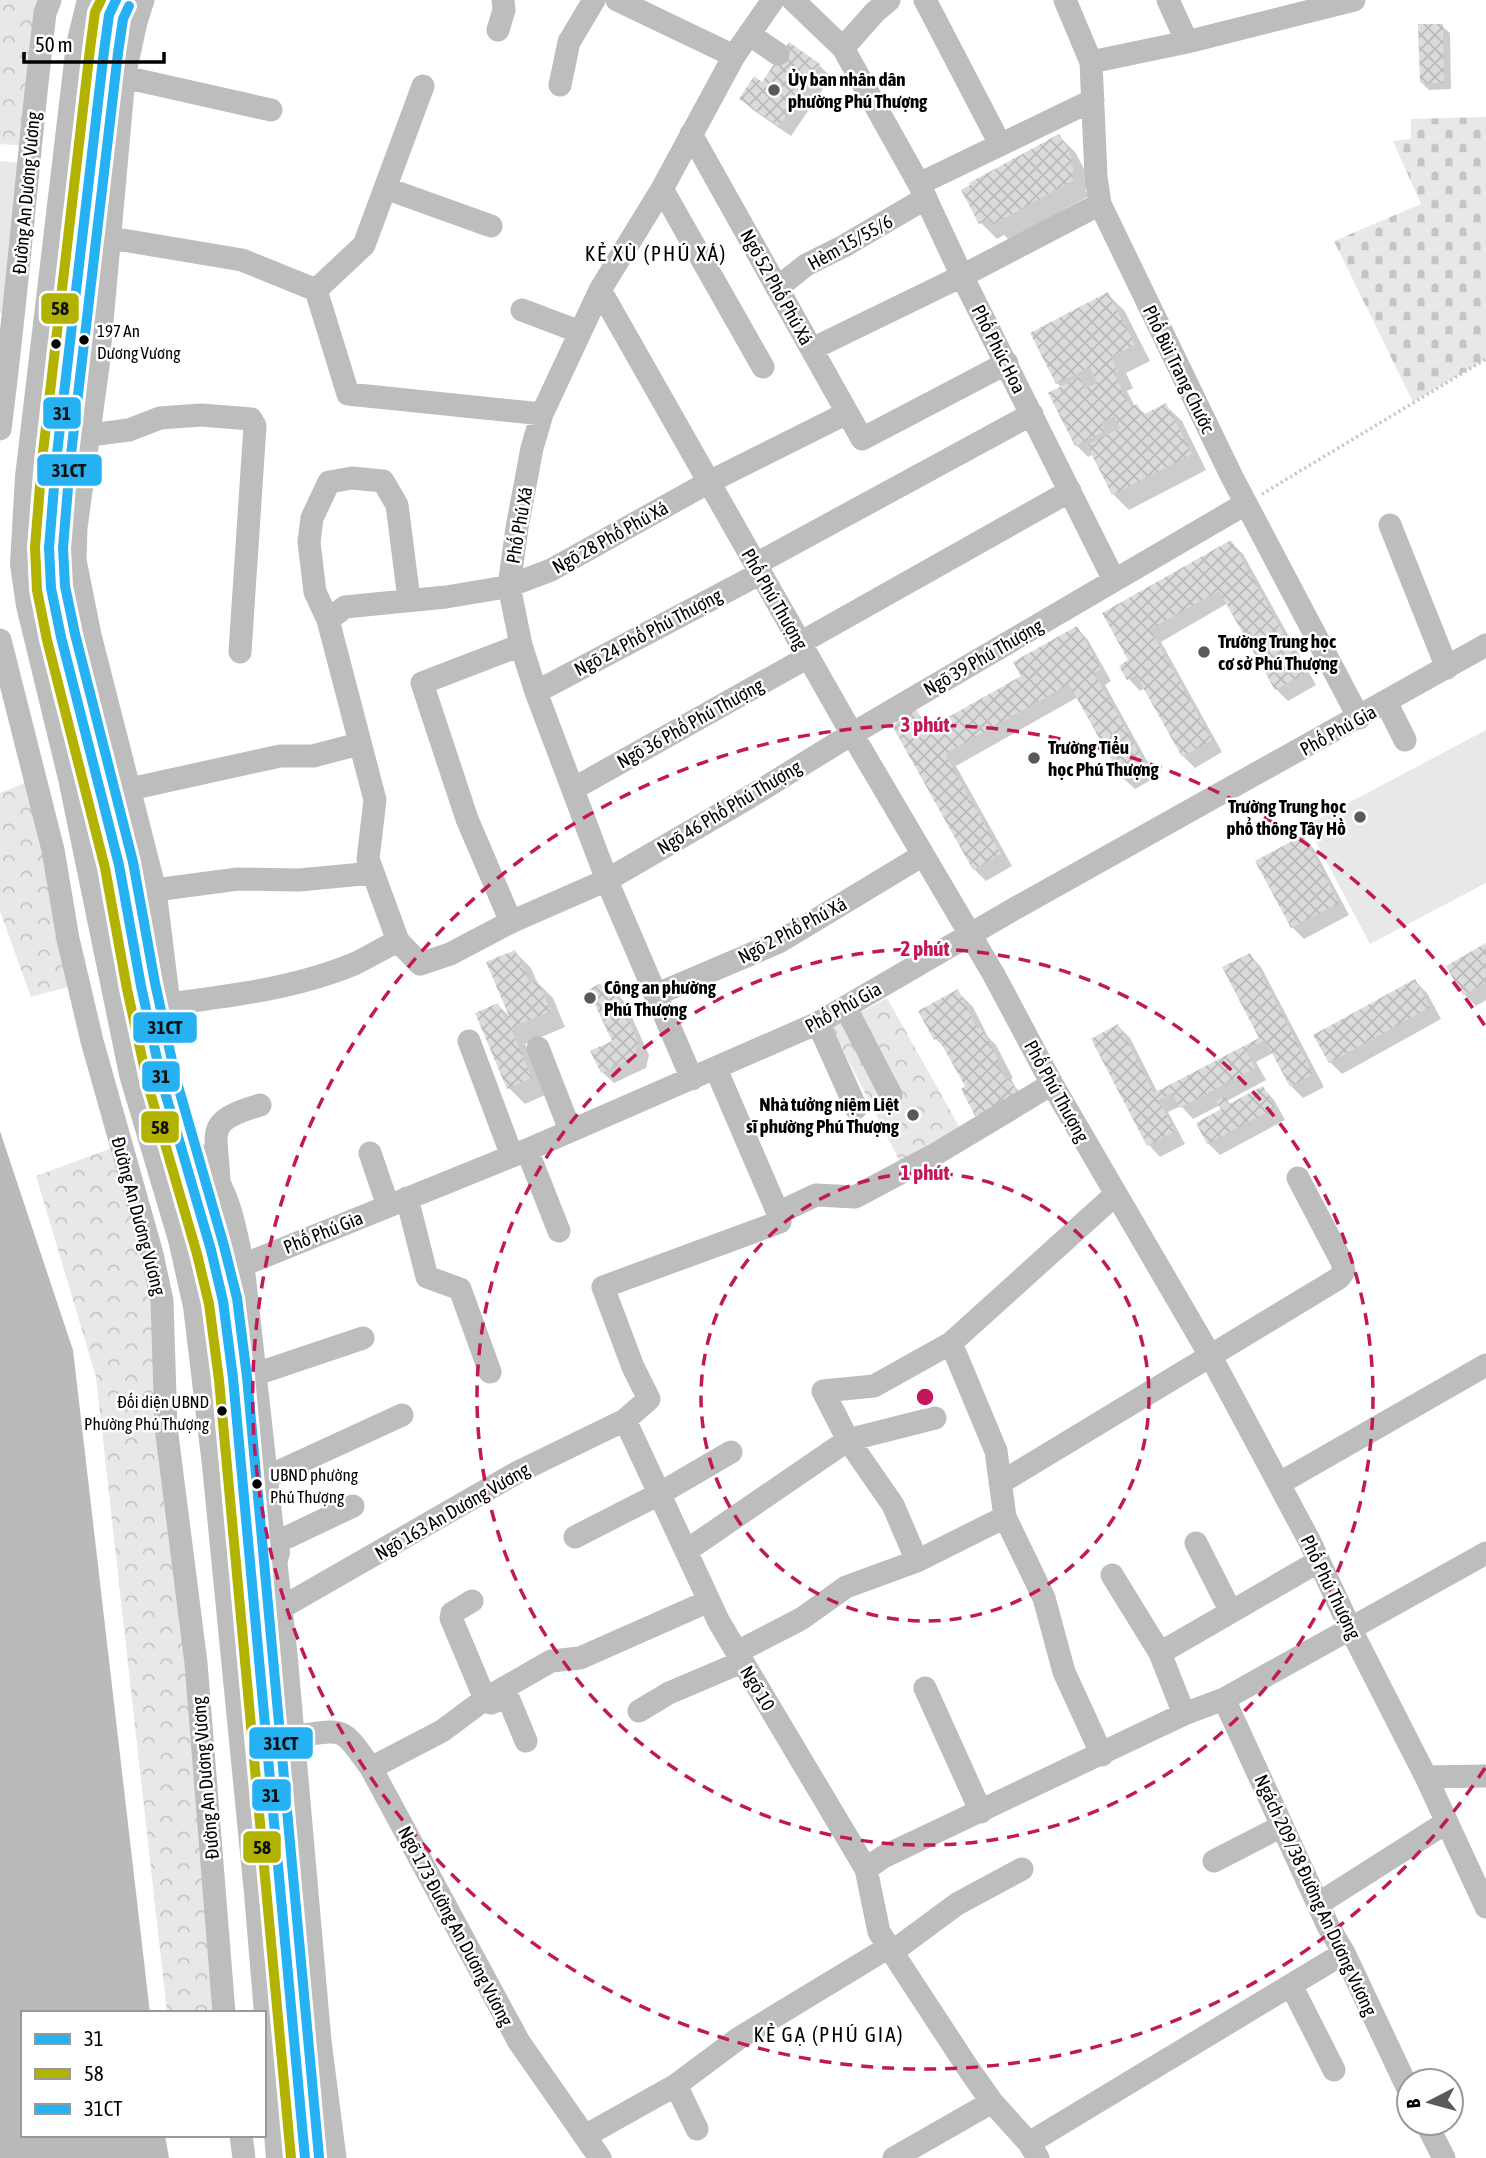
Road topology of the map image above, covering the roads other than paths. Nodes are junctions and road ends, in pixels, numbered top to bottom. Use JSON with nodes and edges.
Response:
{"nodes":[{"id":1,"x":50,"y":0,"type":"edge"},
{"id":2,"x":92,"y":0,"type":"edge"},
{"id":3,"x":116,"y":0,"type":"edge"},
{"id":4,"x":143,"y":0,"type":"edge"},
{"id":5,"x":503,"y":0,"type":"edge"},
{"id":6,"x":594,"y":0,"type":"edge"},
{"id":7,"x":617,"y":0,"type":"edge"},
{"id":8,"x":774,"y":0,"type":"edge"},
{"id":9,"x":793,"y":0,"type":"edge"},
{"id":10,"x":889,"y":0,"type":"edge"},
{"id":11,"x":925,"y":0,"type":"edge"},
{"id":12,"x":1065,"y":0,"type":"edge"},
{"id":13,"x":1168,"y":0,"type":"edge"},
{"id":14,"x":1354,"y":0,"type":"edge"},
{"id":15,"x":498,"y":30,"type":"dead end"},
{"id":16,"x":749,"y":34,"type":"junction"},
{"id":17,"x":1187,"y":42,"type":"junction"},
{"id":18,"x":844,"y":48,"type":"junction"},
{"id":19,"x":778,"y":54,"type":"dead end"},
{"id":20,"x":734,"y":56,"type":"junction"},
{"id":21,"x":1091,"y":62,"type":"junction"},
{"id":22,"x":124,"y":77,"type":"junction"},
{"id":23,"x":560,"y":85,"type":"dead end"},
{"id":24,"x":423,"y":86,"type":"dead end"},
{"id":25,"x":1093,"y":100,"type":"junction"},
{"id":26,"x":271,"y":110,"type":"dead end"},
{"id":27,"x":691,"y":134,"type":"junction"},
{"id":28,"x":1000,"y":144,"type":"junction"},
{"id":29,"x":385,"y":188,"type":"junction"},
{"id":30,"x":662,"y":189,"type":"junction"},
{"id":31,"x":922,"y":191,"type":"junction"},
{"id":32,"x":1100,"y":204,"type":"junction"},
{"id":33,"x":491,"y":226,"type":"dead end"},
{"id":34,"x":111,"y":239,"type":"junction"},
{"id":35,"x":961,"y":276,"type":"junction"},
{"id":36,"x":777,"y":288,"type":"junction"},
{"id":37,"x":316,"y":290,"type":"junction"},
{"id":38,"x":600,"y":290,"type":"junction"},
{"id":39,"x":522,"y":310,"type":"dead end"},
{"id":40,"x":580,"y":332,"type":"junction"},
{"id":41,"x":811,"y":349,"type":"junction"},
{"id":42,"x":4,"y":362,"type":"edge"},
{"id":43,"x":1007,"y":363,"type":"junction"},
{"id":44,"x":763,"y":367,"type":"dead end"},
{"id":45,"x":847,"y":413,"type":"junction"},
{"id":46,"x":542,"y":414,"type":"junction"},
{"id":47,"x":1032,"y":414,"type":"junction"},
{"id":48,"x":0,"y":429,"type":"edge"},
{"id":49,"x":90,"y":435,"type":"junction"},
{"id":50,"x":709,"y":482,"type":"junction"},
{"id":51,"x":1070,"y":491,"type":"junction"},
{"id":52,"x":1245,"y":504,"type":"junction"},
{"id":53,"x":1390,"y":525,"type":"dead end"},
{"id":54,"x":758,"y":569,"type":"junction"},
{"id":55,"x":1114,"y":580,"type":"junction"},
{"id":56,"x":509,"y":586,"type":"junction"},
{"id":57,"x":409,"y":599,"type":"junction"},
{"id":58,"x":328,"y":620,"type":"junction"},
{"id":59,"x":0,"y":640,"type":"edge"},
{"id":60,"x":521,"y":645,"type":"junction"},
{"id":61,"x":1486,"y":645,"type":"edge"},
{"id":62,"x":804,"y":650,"type":"junction"},
{"id":63,"x":240,"y":652,"type":"dead end"},
{"id":64,"x":1447,"y":668,"type":"junction"},
{"id":65,"x":536,"y":692,"type":"junction"},
{"id":66,"x":1386,"y":702,"type":"junction"},
{"id":67,"x":1359,"y":718,"type":"junction"},
{"id":68,"x":852,"y":734,"type":"junction"},
{"id":69,"x":1405,"y":740,"type":"dead end"},
{"id":70,"x":359,"y":744,"type":"junction"},
{"id":71,"x":130,"y":789,"type":"junction"},
{"id":72,"x":573,"y":789,"type":"junction"},
{"id":73,"x":923,"y":855,"type":"junction"},
{"id":74,"x":373,"y":873,"type":"junction"},
{"id":75,"x":607,"y":880,"type":"junction"},
{"id":76,"x":155,"y":890,"type":"junction"},
{"id":77,"x":511,"y":922,"type":"junction"},
{"id":78,"x":969,"y":935,"type":"junction"},
{"id":79,"x":398,"y":941,"type":"junction"},
{"id":80,"x":655,"y":995,"type":"junction"},
{"id":81,"x":169,"y":1004,"type":"junction"},
{"id":82,"x":847,"y":1006,"type":"junction"},
{"id":83,"x":818,"y":1023,"type":"junction"},
{"id":84,"x":469,"y":1041,"type":"dead end"},
{"id":85,"x":538,"y":1048,"type":"dead end"},
{"id":86,"x":716,"y":1069,"type":"junction"},
{"id":87,"x":692,"y":1079,"type":"junction"},
{"id":88,"x":162,"y":1082,"type":"junction"},
{"id":89,"x":1052,"y":1084,"type":"junction"},
{"id":90,"x":891,"y":1095,"type":"dead end"},
{"id":91,"x":260,"y":1105,"type":"dead end"},
{"id":92,"x":856,"y":1108,"type":"dead end"},
{"id":93,"x":570,"y":1130,"type":"junction"},
{"id":94,"x":176,"y":1135,"type":"junction"},
{"id":95,"x":370,"y":1153,"type":"dead end"},
{"id":96,"x":520,"y":1153,"type":"junction"},
{"id":97,"x":1298,"y":1178,"type":"dead end"},
{"id":98,"x":219,"y":1181,"type":"junction"},
{"id":99,"x":1116,"y":1194,"type":"junction"},
{"id":100,"x":398,"y":1202,"type":"junction"},
{"id":101,"x":778,"y":1213,"type":"junction"},
{"id":102,"x":559,"y":1231,"type":"dead end"},
{"id":103,"x":243,"y":1265,"type":"junction"},
{"id":104,"x":363,"y":1338,"type":"dead end"},
{"id":105,"x":951,"y":1343,"type":"junction"},
{"id":106,"x":1211,"y":1357,"type":"junction"},
{"id":107,"x":1486,"y":1364,"type":"edge"},
{"id":108,"x":490,"y":1372,"type":"dead end"},
{"id":109,"x":256,"y":1374,"type":"junction"},
{"id":110,"x":402,"y":1415,"type":"dead end"},
{"id":111,"x":935,"y":1418,"type":"dead end"},
{"id":112,"x":625,"y":1420,"type":"junction"},
{"id":113,"x":848,"y":1440,"type":"junction"},
{"id":114,"x":731,"y":1452,"type":"dead end"},
{"id":115,"x":267,"y":1477,"type":"junction"},
{"id":116,"x":1000,"y":1483,"type":"junction"},
{"id":117,"x":1280,"y":1483,"type":"junction"},
{"id":118,"x":659,"y":1494,"type":"junction"},
{"id":119,"x":353,"y":1506,"type":"dead end"},
{"id":120,"x":1005,"y":1517,"type":"junction"},
{"id":121,"x":575,"y":1537,"type":"dead end"},
{"id":122,"x":1196,"y":1543,"type":"dead end"},
{"id":123,"x":275,"y":1548,"type":"junction"},
{"id":124,"x":686,"y":1551,"type":"junction"},
{"id":125,"x":1486,"y":1553,"type":"edge"},
{"id":126,"x":917,"y":1561,"type":"junction"},
{"id":127,"x":1318,"y":1561,"type":"junction"},
{"id":128,"x":1112,"y":1575,"type":"dead end"},
{"id":129,"x":472,"y":1601,"type":"dead end"},
{"id":130,"x":709,"y":1601,"type":"junction"},
{"id":131,"x":281,"y":1608,"type":"junction"},
{"id":132,"x":1231,"y":1612,"type":"junction"},
{"id":133,"x":1350,"y":1628,"type":"junction"},
{"id":134,"x":1160,"y":1653,"type":"junction"},
{"id":135,"x":739,"y":1657,"type":"junction"},
{"id":136,"x":925,"y":1688,"type":"dead end"},
{"id":137,"x":487,"y":1698,"type":"junction"},
{"id":138,"x":1224,"y":1699,"type":"junction"},
{"id":139,"x":639,"y":1711,"type":"dead end"},
{"id":140,"x":1184,"y":1714,"type":"junction"},
{"id":141,"x":265,"y":1719,"type":"junction"},
{"id":142,"x":295,"y":1736,"type":"junction"},
{"id":143,"x":526,"y":1741,"type":"dead end"},
{"id":144,"x":1102,"y":1755,"type":"junction"},
{"id":145,"x":371,"y":1768,"type":"junction"},
{"id":146,"x":1486,"y":1776,"type":"edge"},
{"id":147,"x":1426,"y":1777,"type":"junction"},
{"id":148,"x":981,"y":1812,"type":"junction"},
{"id":149,"x":1447,"y":1822,"type":"junction"},
{"id":150,"x":1282,"y":1826,"type":"junction"},
{"id":151,"x":1214,"y":1861,"type":"dead end"},
{"id":152,"x":1022,"y":1868,"type":"dead end"},
{"id":153,"x":866,"y":1869,"type":"junction"},
{"id":154,"x":271,"y":1892,"type":"junction"},
{"id":155,"x":1318,"y":1904,"type":"junction"},
{"id":156,"x":1486,"y":1907,"type":"edge"},
{"id":157,"x":891,"y":1950,"type":"junction"},
{"id":158,"x":1343,"y":1953,"type":"junction"},
{"id":159,"x":1291,"y":1985,"type":"junction"},
{"id":160,"x":224,"y":2011,"type":"edge"},
{"id":161,"x":296,"y":2044,"type":"junction"},
{"id":162,"x":1398,"y":2067,"type":"edge"},
{"id":163,"x":1334,"y":2070,"type":"dead end"},
{"id":164,"x":676,"y":2085,"type":"junction"},
{"id":165,"x":992,"y":2102,"type":"junction"},
{"id":166,"x":696,"y":2129,"type":"dead end"},
{"id":167,"x":242,"y":2137,"type":"edge"},
{"id":168,"x":584,"y":2137,"type":"junction"},
{"id":169,"x":1433,"y":2137,"type":"edge"},
{"id":170,"x":1034,"y":2150,"type":"edge"},
{"id":171,"x":244,"y":2158,"type":"edge"},
{"id":172,"x":281,"y":2158,"type":"edge"},
{"id":173,"x":306,"y":2158,"type":"edge"},
{"id":174,"x":324,"y":2158,"type":"edge"},
{"id":175,"x":335,"y":2158,"type":"edge"},
{"id":176,"x":600,"y":2158,"type":"edge"},
{"id":177,"x":894,"y":2158,"type":"edge"},
{"id":178,"x":1444,"y":2158,"type":"edge"}],
"edges":[{"from":1,"to":42,"type":"street","name":"Đường An Dương Vương"},
{"from":2,"to":154,"type":"main road","name":"Đường An Dương Vương"},
{"from":3,"to":88,"type":"main road","name":"Đường An Dương Vương"},
{"from":4,"to":22,"type":"street","name":"Đường An Dương Vương"},
{"from":5,"to":15,"type":"street"},
{"from":6,"to":23,"type":"street"},
{"from":7,"to":20,"type":"street"},
{"from":8,"to":16,"type":"street","name":"Phố Phú Xá"},
{"from":9,"to":18,"type":"street","name":"Phố Phúc Hoa"},
{"from":10,"to":18,"type":"street"},
{"from":11,"to":28,"type":"street"},
{"from":12,"to":21,"type":"street","name":"Phố Bùi Trang Chước"},
{"from":13,"to":17,"type":"street"},
{"from":14,"to":17,"type":"street"},
{"from":16,"to":19,"type":"street"},
{"from":16,"to":20,"type":"street","name":"Phố Phú Xá"},
{"from":17,"to":21,"type":"street"},
{"from":18,"to":31,"type":"street","name":"Phố Phúc Hoa"},
{"from":20,"to":27,"type":"street","name":"Phố Phú Xá"},
{"from":21,"to":25,"type":"street","name":"Phố Bùi Trang Chước"},
{"from":22,"to":26,"type":"street"},
{"from":22,"to":34,"type":"street","name":"Đường An Dương Vương"},
{"from":24,"to":29,"type":"street"},
{"from":25,"to":28,"type":"street","name":"Hẻm 15/55/6"},
{"from":25,"to":32,"type":"street","name":"Phố Bùi Trang Chước"},
{"from":27,"to":30,"type":"street","name":"Phố Phú Xá"},
{"from":27,"to":36,"type":"street","name":"Ngõ 52 Phố Phú Xá"},
{"from":28,"to":31,"type":"street","name":"Hẻm 15/55/6"},
{"from":29,"to":33,"type":"street"},
{"from":29,"to":37,"type":"street"},
{"from":30,"to":38,"type":"street","name":"Phố Phú Xá"},
{"from":30,"to":44,"type":"street"},
{"from":31,"to":35,"type":"street","name":"Phố Phúc Hoa"},
{"from":31,"to":36,"type":"street","name":"Hẻm 15/55/6"},
{"from":32,"to":35,"type":"street"},
{"from":32,"to":52,"type":"street","name":"Phố Bùi Trang Chước"},
{"from":34,"to":37,"type":"street"},
{"from":34,"to":49,"type":"street","name":"Đường An Dương Vương"},
{"from":35,"to":41,"type":"street"},
{"from":35,"to":43,"type":"street","name":"Phố Phúc Hoa"},
{"from":36,"to":41,"type":"street","name":"Ngõ 52 Phố Phú Xá"},
{"from":37,"to":46,"type":"street"},
{"from":38,"to":40,"type":"street","name":"Phố Phú Xá"},
{"from":38,"to":50,"type":"street","name":"Phố Phú Thượng"},
{"from":39,"to":40,"type":"street"},
{"from":40,"to":46,"type":"street","name":"Phố Phú Xá"},
{"from":41,"to":45,"type":"street","name":"Ngõ 52 Phố Phú Xá"},
{"from":42,"to":48,"type":"street","name":"Đường An Dương Vương"},
{"from":43,"to":45,"type":"street","name":"Ngõ 52 Phố Phú Xá"},
{"from":43,"to":47,"type":"street","name":"Phố Phúc Hoa"},
{"from":45,"to":50,"type":"street","name":"Ngõ 28 Phố Phú Xá"},
{"from":46,"to":56,"type":"street","name":"Phố Phú Xá"},
{"from":47,"to":51,"type":"street","name":"Phố Phúc Hoa"},
{"from":47,"to":54,"type":"street","name":"Ngõ 24 Phố Phú Thượng"},
{"from":49,"to":63,"type":"street"},
{"from":49,"to":71,"type":"street","name":"Đường An Dương Vương"},
{"from":50,"to":54,"type":"street","name":"Phố Phú Thượng"},
{"from":50,"to":56,"type":"street","name":"Ngõ 28 Phố Phú Xá"},
{"from":51,"to":55,"type":"street","name":"Phố Phúc Hoa"},
{"from":51,"to":62,"type":"street","name":"Ngõ 36 Phố Phú Thượng"},
{"from":52,"to":55,"type":"street"},
{"from":52,"to":67,"type":"street","name":"Phố Bùi Trang Chước"},
{"from":53,"to":64,"type":"street"},
{"from":54,"to":62,"type":"street","name":"Phố Phú Thượng"},
{"from":54,"to":65,"type":"street","name":"Ngõ 24 Phố Phú Thượng"},
{"from":55,"to":68,"type":"street","name":"Ngõ 39 Phú Thượng"},
{"from":56,"to":57,"type":"street","name":"Ngõ 28 Phố Phú Xá"},
{"from":56,"to":60,"type":"street","name":"Phố Phú Xá"},
{"from":57,"to":58,"type":"street","name":"Ngõ 28 Phố Phú Xá"},
{"from":57,"to":58,"type":"street"},
{"from":58,"to":70,"type":"street"},
{"from":59,"to":160,"type":"street","name":"Đường An Dương Vương"},
{"from":60,"to":65,"type":"street","name":"Phố Phú Xá"},
{"from":60,"to":77,"type":"street"},
{"from":61,"to":64,"type":"street","name":"Phố Phú Gia"},
{"from":62,"to":68,"type":"street","name":"Phố Phú Thượng"},
{"from":62,"to":72,"type":"street","name":"Ngõ 36 Phố Phú Thượng"},
{"from":64,"to":66,"type":"street","name":"Phố Phú Gia"},
{"from":65,"to":72,"type":"street","name":"Phố Phú Xá"},
{"from":66,"to":67,"type":"street","name":"Phố Phú Gia"},
{"from":66,"to":69,"type":"street"},
{"from":67,"to":78,"type":"street","name":"Phố Phú Gia"},
{"from":68,"to":73,"type":"street","name":"Phố Phú Thượng"},
{"from":68,"to":75,"type":"street","name":"Ngõ 46 Phố Phú Thượng"},
{"from":70,"to":71,"type":"street"},
{"from":70,"to":74,"type":"street"},
{"from":71,"to":76,"type":"street","name":"Đường An Dương Vương"},
{"from":72,"to":75,"type":"street","name":"Phố Phú Xá"},
{"from":73,"to":78,"type":"street","name":"Phố Phú Thượng"},
{"from":73,"to":80,"type":"street","name":"Ngõ 2 Phố Phú Xá"},
{"from":74,"to":76,"type":"street"},
{"from":74,"to":79,"type":"street"},
{"from":75,"to":77,"type":"street","name":"Ngõ 46 Phố Phú Thượng"},
{"from":75,"to":80,"type":"street","name":"Phố Phú Xá"},
{"from":76,"to":81,"type":"street","name":"Đường An Dương Vương"},
{"from":77,"to":79,"type":"street","name":"Ngõ 46 Phố Phú Thượng"},
{"from":78,"to":82,"type":"street","name":"Phố Phú Gia"},
{"from":78,"to":89,"type":"street","name":"Phố Phú Thượng"},
{"from":79,"to":81,"type":"street"},
{"from":80,"to":87,"type":"street","name":"Phố Phú Xá"},
{"from":81,"to":88,"type":"street","name":"Đường An Dương Vương"},
{"from":82,"to":83,"type":"street","name":"Phố Phú Gia"},
{"from":82,"to":90,"type":"street"},
{"from":83,"to":86,"type":"street","name":"Phố Phú Gia"},
{"from":83,"to":92,"type":"street"},
{"from":84,"to":96,"type":"street"},
{"from":85,"to":93,"type":"street"},
{"from":86,"to":87,"type":"street","name":"Phố Phú Gia"},
{"from":86,"to":101,"type":"street"},
{"from":87,"to":93,"type":"street","name":"Phố Phú Gia"},
{"from":88,"to":94,"type":"main road","name":"Đường An Dương Vương"},
{"from":89,"to":99,"type":"street","name":"Phố Phú Thượng"},
{"from":89,"to":101,"type":"street"},
{"from":91,"to":98,"type":"street"},
{"from":93,"to":96,"type":"street","name":"Phố Phú Gia"},
{"from":94,"to":98,"type":"street"},
{"from":94,"to":141,"type":"main road","name":"Đường An Dương Vương"},
{"from":95,"to":100,"type":"street"},
{"from":96,"to":100,"type":"street","name":"Phố Phú Gia"},
{"from":96,"to":102,"type":"street"},
{"from":97,"to":106,"type":"street"},
{"from":98,"to":103,"type":"street"},
{"from":99,"to":105,"type":"street"},
{"from":99,"to":106,"type":"street","name":"Phố Phú Thượng"},
{"from":100,"to":103,"type":"street","name":"Phố Phú Gia"},
{"from":100,"to":108,"type":"street"},
{"from":101,"to":112,"type":"street"},
{"from":103,"to":109,"type":"street"},
{"from":104,"to":109,"type":"street"},
{"from":105,"to":113,"type":"street"},
{"from":105,"to":116,"type":"street"},
{"from":106,"to":116,"type":"street"},
{"from":106,"to":117,"type":"street","name":"Phố Phú Thượng"},
{"from":107,"to":117,"type":"street"},
{"from":109,"to":115,"type":"street"},
{"from":110,"to":115,"type":"street"},
{"from":111,"to":113,"type":"street"},
{"from":112,"to":118,"type":"street","name":"Ngõ 10"},
{"from":112,"to":131,"type":"street","name":"Ngõ 163 An Dương Vương"},
{"from":113,"to":124,"type":"street"},
{"from":113,"to":126,"type":"street"},
{"from":114,"to":118,"type":"street"},
{"from":115,"to":123,"type":"street"},
{"from":116,"to":120,"type":"street"},
{"from":117,"to":127,"type":"street","name":"Phố Phú Thượng"},
{"from":118,"to":121,"type":"street"},
{"from":118,"to":124,"type":"street","name":"Ngõ 10"},
{"from":119,"to":123,"type":"street"},
{"from":120,"to":126,"type":"street"},
{"from":120,"to":144,"type":"street"},
{"from":122,"to":132,"type":"street"},
{"from":123,"to":131,"type":"street"},
{"from":123,"to":141,"type":"main road"},
{"from":124,"to":130,"type":"street","name":"Ngõ 10"},
{"from":125,"to":133,"type":"street"},
{"from":126,"to":135,"type":"street"},
{"from":127,"to":132,"type":"street"},
{"from":127,"to":133,"type":"street","name":"Phố Phú Thượng"},
{"from":128,"to":134,"type":"street"},
{"from":129,"to":137,"type":"street"},
{"from":130,"to":135,"type":"street","name":"Ngõ 10"},
{"from":130,"to":137,"type":"street"},
{"from":131,"to":142,"type":"street"},
{"from":132,"to":134,"type":"street"},
{"from":133,"to":138,"type":"street"},
{"from":133,"to":147,"type":"street","name":"Phố Phú Thượng"},
{"from":134,"to":140,"type":"street"},
{"from":135,"to":139,"type":"street"},
{"from":135,"to":153,"type":"street","name":"Ngõ 10"},
{"from":136,"to":148,"type":"street"},
{"from":137,"to":143,"type":"street"},
{"from":137,"to":145,"type":"street"},
{"from":138,"to":140,"type":"street"},
{"from":138,"to":150,"type":"street","name":"Ngách 209/38 Đường An Dương Vương"},
{"from":140,"to":144,"type":"street"},
{"from":141,"to":154,"type":"main road","name":"Đường An Dương Vương"},
{"from":142,"to":145,"type":"street","name":"Ngõ 173 Đường An Dương Vương"},
{"from":142,"to":175,"type":"street"},
{"from":144,"to":148,"type":"street"},
{"from":145,"to":168,"type":"street","name":"Ngõ 173 Đường An Dương Vương"},
{"from":146,"to":147,"type":"street"},
{"from":147,"to":149,"type":"street","name":"Phố Phú Thượng"},
{"from":148,"to":153,"type":"street"},
{"from":149,"to":155,"type":"street"},
{"from":149,"to":156,"type":"street","name":"Phố Phú Thượng"},
{"from":150,"to":151,"type":"street"},
{"from":150,"to":155,"type":"street","name":"Ngách 209/38 Đường An Dương Vương"},
{"from":152,"to":157,"type":"street"},
{"from":153,"to":157,"type":"street","name":"Ngõ 10"},
{"from":154,"to":161,"type":"main road","name":"Đường An Dương Vương"},
{"from":154,"to":172,"type":"main road","name":"Đường An Dương Vương"},
{"from":155,"to":158,"type":"street","name":"Ngách 209/38 Đường An Dương Vương"},
{"from":157,"to":164,"type":"street"},
{"from":157,"to":165,"type":"street","name":"Ngõ 10"},
{"from":158,"to":159,"type":"street"},
{"from":158,"to":162,"type":"street","name":"Ngách 209/38 Đường An Dương Vương"},
{"from":159,"to":163,"type":"street"},
{"from":159,"to":170,"type":"street"},
{"from":161,"to":173,"type":"main road","name":"Đường An Dương Vương"},
{"from":161,"to":174,"type":"main road"},
{"from":164,"to":166,"type":"street"},
{"from":164,"to":168,"type":"street"},
{"from":165,"to":170,"type":"street","name":"Ngõ 10"},
{"from":165,"to":177,"type":"street"},
{"from":167,"to":171,"type":"street"},
{"from":168,"to":176,"type":"street","name":"Ngõ 173 Đường An Dương Vương"},
{"from":169,"to":178,"type":"street"}]}
